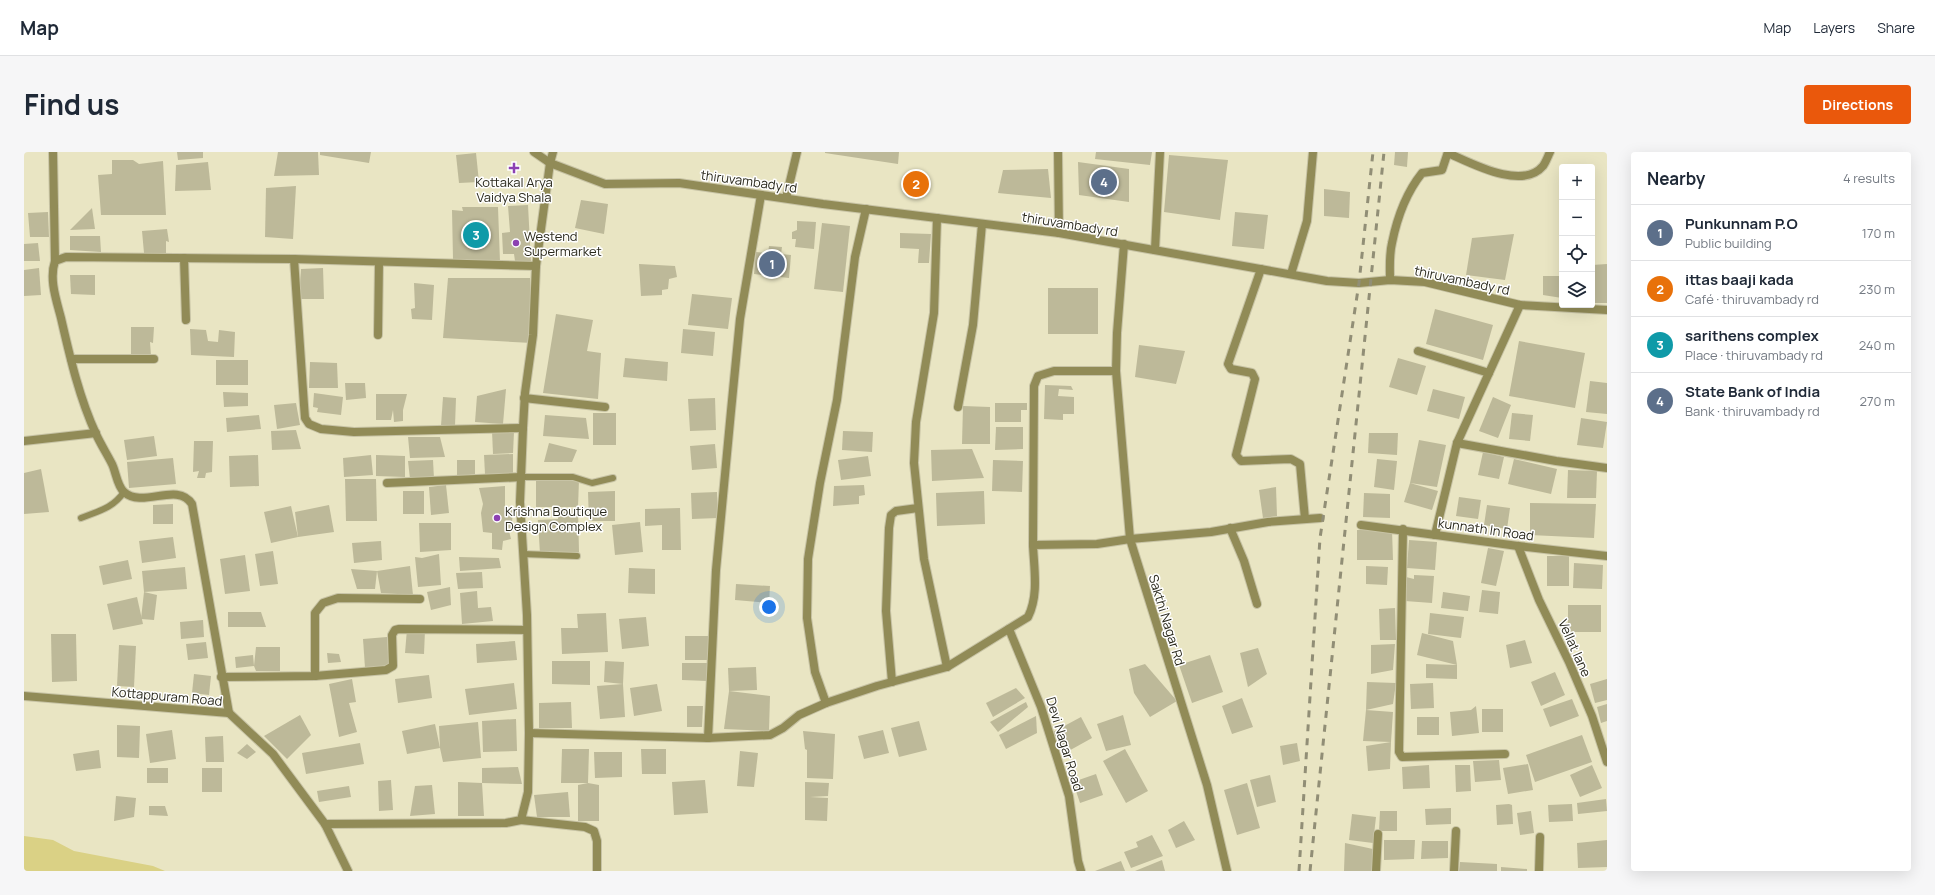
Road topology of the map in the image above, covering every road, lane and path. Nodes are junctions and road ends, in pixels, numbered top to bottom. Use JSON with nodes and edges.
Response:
{"nodes":[{"id":1,"x":53,"y":152,"type":"edge"},
{"id":2,"x":534,"y":152,"type":"edge"},
{"id":3,"x":553,"y":152,"type":"edge"},
{"id":4,"x":797,"y":152,"type":"edge"},
{"id":5,"x":1058,"y":152,"type":"edge"},
{"id":6,"x":1160,"y":152,"type":"edge"},
{"id":7,"x":1313,"y":152,"type":"edge"},
{"id":8,"x":1448,"y":152,"type":"edge"},
{"id":9,"x":1550,"y":152,"type":"edge"},
{"id":10,"x":550,"y":163,"type":"junction"},
{"id":11,"x":761,"y":195,"type":"junction"},
{"id":12,"x":786,"y":198,"type":"junction"},
{"id":13,"x":866,"y":209,"type":"junction"},
{"id":14,"x":936,"y":218,"type":"junction"},
{"id":15,"x":982,"y":224,"type":"junction"},
{"id":16,"x":1059,"y":233,"type":"junction"},
{"id":17,"x":1124,"y":244,"type":"junction"},
{"id":18,"x":1154,"y":250,"type":"junction"},
{"id":19,"x":184,"y":258,"type":"junction"},
{"id":20,"x":294,"y":259,"type":"junction"},
{"id":21,"x":55,"y":261,"type":"junction"},
{"id":22,"x":380,"y":262,"type":"junction"},
{"id":23,"x":536,"y":266,"type":"junction"},
{"id":24,"x":1261,"y":269,"type":"junction"},
{"id":25,"x":1291,"y":274,"type":"junction"},
{"id":26,"x":1390,"y":280,"type":"junction"},
{"id":27,"x":1520,"y":305,"type":"junction"},
{"id":28,"x":1607,"y":310,"type":"edge"},
{"id":29,"x":186,"y":320,"type":"dead end"},
{"id":30,"x":378,"y":335,"type":"dead end"},
{"id":31,"x":1418,"y":351,"type":"dead end"},
{"id":32,"x":71,"y":359,"type":"junction"},
{"id":33,"x":154,"y":359,"type":"dead end"},
{"id":34,"x":1116,"y":371,"type":"junction"},
{"id":35,"x":1489,"y":374,"type":"junction"},
{"id":36,"x":524,"y":398,"type":"junction"},
{"id":37,"x":606,"y":407,"type":"dead end"},
{"id":38,"x":958,"y":407,"type":"dead end"},
{"id":39,"x":523,"y":428,"type":"junction"},
{"id":40,"x":96,"y":433,"type":"junction"},
{"id":41,"x":24,"y":441,"type":"edge"},
{"id":42,"x":1457,"y":443,"type":"junction"},
{"id":43,"x":1607,"y":468,"type":"edge"},
{"id":44,"x":522,"y":477,"type":"junction"},
{"id":45,"x":613,"y":478,"type":"dead end"},
{"id":46,"x":387,"y":483,"type":"dead end"},
{"id":47,"x":124,"y":492,"type":"junction"},
{"id":48,"x":918,"y":508,"type":"junction"},
{"id":49,"x":82,"y":518,"type":"dead end"},
{"id":50,"x":1320,"y":518,"type":"dead end"},
{"id":51,"x":1305,"y":519,"type":"junction"},
{"id":52,"x":1361,"y":524,"type":"dead end"},
{"id":53,"x":1230,"y":528,"type":"junction"},
{"id":54,"x":1403,"y":529,"type":"junction"},
{"id":55,"x":1435,"y":535,"type":"junction"},
{"id":56,"x":1130,"y":539,"type":"junction"},
{"id":57,"x":1033,"y":545,"type":"junction"},
{"id":58,"x":1518,"y":546,"type":"junction"},
{"id":59,"x":523,"y":554,"type":"junction"},
{"id":60,"x":577,"y":556,"type":"dead end"},
{"id":61,"x":1607,"y":556,"type":"edge"},
{"id":62,"x":420,"y":599,"type":"dead end"},
{"id":63,"x":1257,"y":604,"type":"dead end"},
{"id":64,"x":1009,"y":629,"type":"junction"},
{"id":65,"x":527,"y":630,"type":"junction"},
{"id":66,"x":947,"y":667,"type":"junction"},
{"id":67,"x":315,"y":676,"type":"junction"},
{"id":68,"x":221,"y":677,"type":"junction"},
{"id":69,"x":892,"y":682,"type":"junction"},
{"id":70,"x":24,"y":696,"type":"edge"},
{"id":71,"x":826,"y":703,"type":"junction"},
{"id":72,"x":229,"y":713,"type":"junction"},
{"id":73,"x":529,"y":733,"type":"junction"},
{"id":74,"x":708,"y":738,"type":"junction"},
{"id":75,"x":1505,"y":754,"type":"dead end"},
{"id":76,"x":1607,"y":762,"type":"edge"},
{"id":77,"x":521,"y":820,"type":"junction"},
{"id":78,"x":325,"y":824,"type":"junction"},
{"id":79,"x":1456,"y":831,"type":"dead end"},
{"id":80,"x":1378,"y":834,"type":"dead end"},
{"id":81,"x":1540,"y":837,"type":"dead end"},
{"id":82,"x":348,"y":871,"type":"edge"},
{"id":83,"x":597,"y":871,"type":"edge"},
{"id":84,"x":1081,"y":871,"type":"edge"},
{"id":85,"x":1227,"y":871,"type":"edge"},
{"id":86,"x":1376,"y":871,"type":"edge"},
{"id":87,"x":1454,"y":871,"type":"edge"},
{"id":88,"x":1539,"y":871,"type":"edge"}],
"edges":[{"from":1,"to":21,"type":"street"},
{"from":2,"to":10,"type":"street","name":"thiruvambady rd"},
{"from":3,"to":10,"type":"street"},
{"from":4,"to":12,"type":"street"},
{"from":5,"to":16,"type":"street"},
{"from":6,"to":18,"type":"street"},
{"from":7,"to":25,"type":"street"},
{"from":8,"to":9,"type":"street"},
{"from":8,"to":26,"type":"street"},
{"from":10,"to":11,"type":"street","name":"thiruvambady rd"},
{"from":10,"to":23,"type":"street"},
{"from":11,"to":12,"type":"street","name":"thiruvambady rd"},
{"from":11,"to":74,"type":"street"},
{"from":12,"to":13,"type":"street","name":"thiruvambady rd"},
{"from":13,"to":14,"type":"street","name":"thiruvambady rd"},
{"from":13,"to":71,"type":"street"},
{"from":14,"to":15,"type":"street","name":"thiruvambady rd"},
{"from":14,"to":48,"type":"street"},
{"from":15,"to":16,"type":"street","name":"thiruvambady rd"},
{"from":15,"to":38,"type":"street"},
{"from":16,"to":17,"type":"street","name":"thiruvambady rd"},
{"from":17,"to":18,"type":"street","name":"thiruvambady rd"},
{"from":17,"to":34,"type":"street","name":"Sakthi Nagar Rd"},
{"from":18,"to":24,"type":"street","name":"thiruvambady rd"},
{"from":19,"to":20,"type":"street"},
{"from":19,"to":21,"type":"street"},
{"from":19,"to":29,"type":"street"},
{"from":20,"to":22,"type":"street"},
{"from":20,"to":39,"type":"street"},
{"from":21,"to":32,"type":"street"},
{"from":22,"to":23,"type":"street"},
{"from":22,"to":30,"type":"street"},
{"from":23,"to":36,"type":"street"},
{"from":24,"to":25,"type":"street","name":"thiruvambady rd"},
{"from":24,"to":51,"type":"street"},
{"from":25,"to":26,"type":"street","name":"thiruvambady rd"},
{"from":26,"to":27,"type":"street","name":"thiruvambady rd"},
{"from":27,"to":28,"type":"street","name":"thiruvambady rd"},
{"from":27,"to":35,"type":"street"},
{"from":31,"to":35,"type":"street"},
{"from":32,"to":33,"type":"street"},
{"from":32,"to":40,"type":"street"},
{"from":34,"to":56,"type":"street","name":"Sakthi Nagar Rd"},
{"from":34,"to":57,"type":"street"},
{"from":35,"to":42,"type":"street"},
{"from":36,"to":37,"type":"street"},
{"from":36,"to":39,"type":"street"},
{"from":39,"to":44,"type":"street"},
{"from":40,"to":41,"type":"street"},
{"from":40,"to":47,"type":"street"},
{"from":42,"to":43,"type":"street"},
{"from":42,"to":55,"type":"street"},
{"from":44,"to":45,"type":"lane"},
{"from":44,"to":46,"type":"street"},
{"from":44,"to":59,"type":"street"},
{"from":47,"to":49,"type":"lane"},
{"from":47,"to":68,"type":"street"},
{"from":48,"to":66,"type":"street"},
{"from":48,"to":69,"type":"street"},
{"from":50,"to":51,"type":"street"},
{"from":51,"to":53,"type":"street"},
{"from":52,"to":54,"type":"street","name":"kunnath ln Road"},
{"from":53,"to":56,"type":"street"},
{"from":53,"to":63,"type":"street"},
{"from":54,"to":55,"type":"street","name":"kunnath ln Road"},
{"from":54,"to":75,"type":"street"},
{"from":55,"to":58,"type":"street","name":"kunnath ln Road"},
{"from":56,"to":57,"type":"street"},
{"from":56,"to":85,"type":"street","name":"Sakthi Nagar Rd"},
{"from":57,"to":64,"type":"street"},
{"from":58,"to":61,"type":"street","name":"kunnath ln Road"},
{"from":58,"to":76,"type":"street","name":"Vellat lane"},
{"from":59,"to":60,"type":"lane"},
{"from":59,"to":65,"type":"street"},
{"from":62,"to":67,"type":"street"},
{"from":64,"to":66,"type":"street"},
{"from":64,"to":84,"type":"street","name":"Devi Nagar Road"},
{"from":65,"to":67,"type":"street"},
{"from":65,"to":73,"type":"street"},
{"from":66,"to":69,"type":"street"},
{"from":67,"to":68,"type":"street"},
{"from":68,"to":72,"type":"street"},
{"from":69,"to":71,"type":"street"},
{"from":70,"to":72,"type":"street","name":"Kottappuram Road"},
{"from":71,"to":74,"type":"street"},
{"from":72,"to":78,"type":"street","name":"Kottappuram Road"},
{"from":73,"to":74,"type":"street"},
{"from":73,"to":77,"type":"street"},
{"from":77,"to":78,"type":"street"},
{"from":77,"to":83,"type":"street"},
{"from":78,"to":82,"type":"street","name":"Kottappuram Road"},
{"from":79,"to":87,"type":"street"},
{"from":80,"to":86,"type":"street"},
{"from":81,"to":88,"type":"street"}]}
